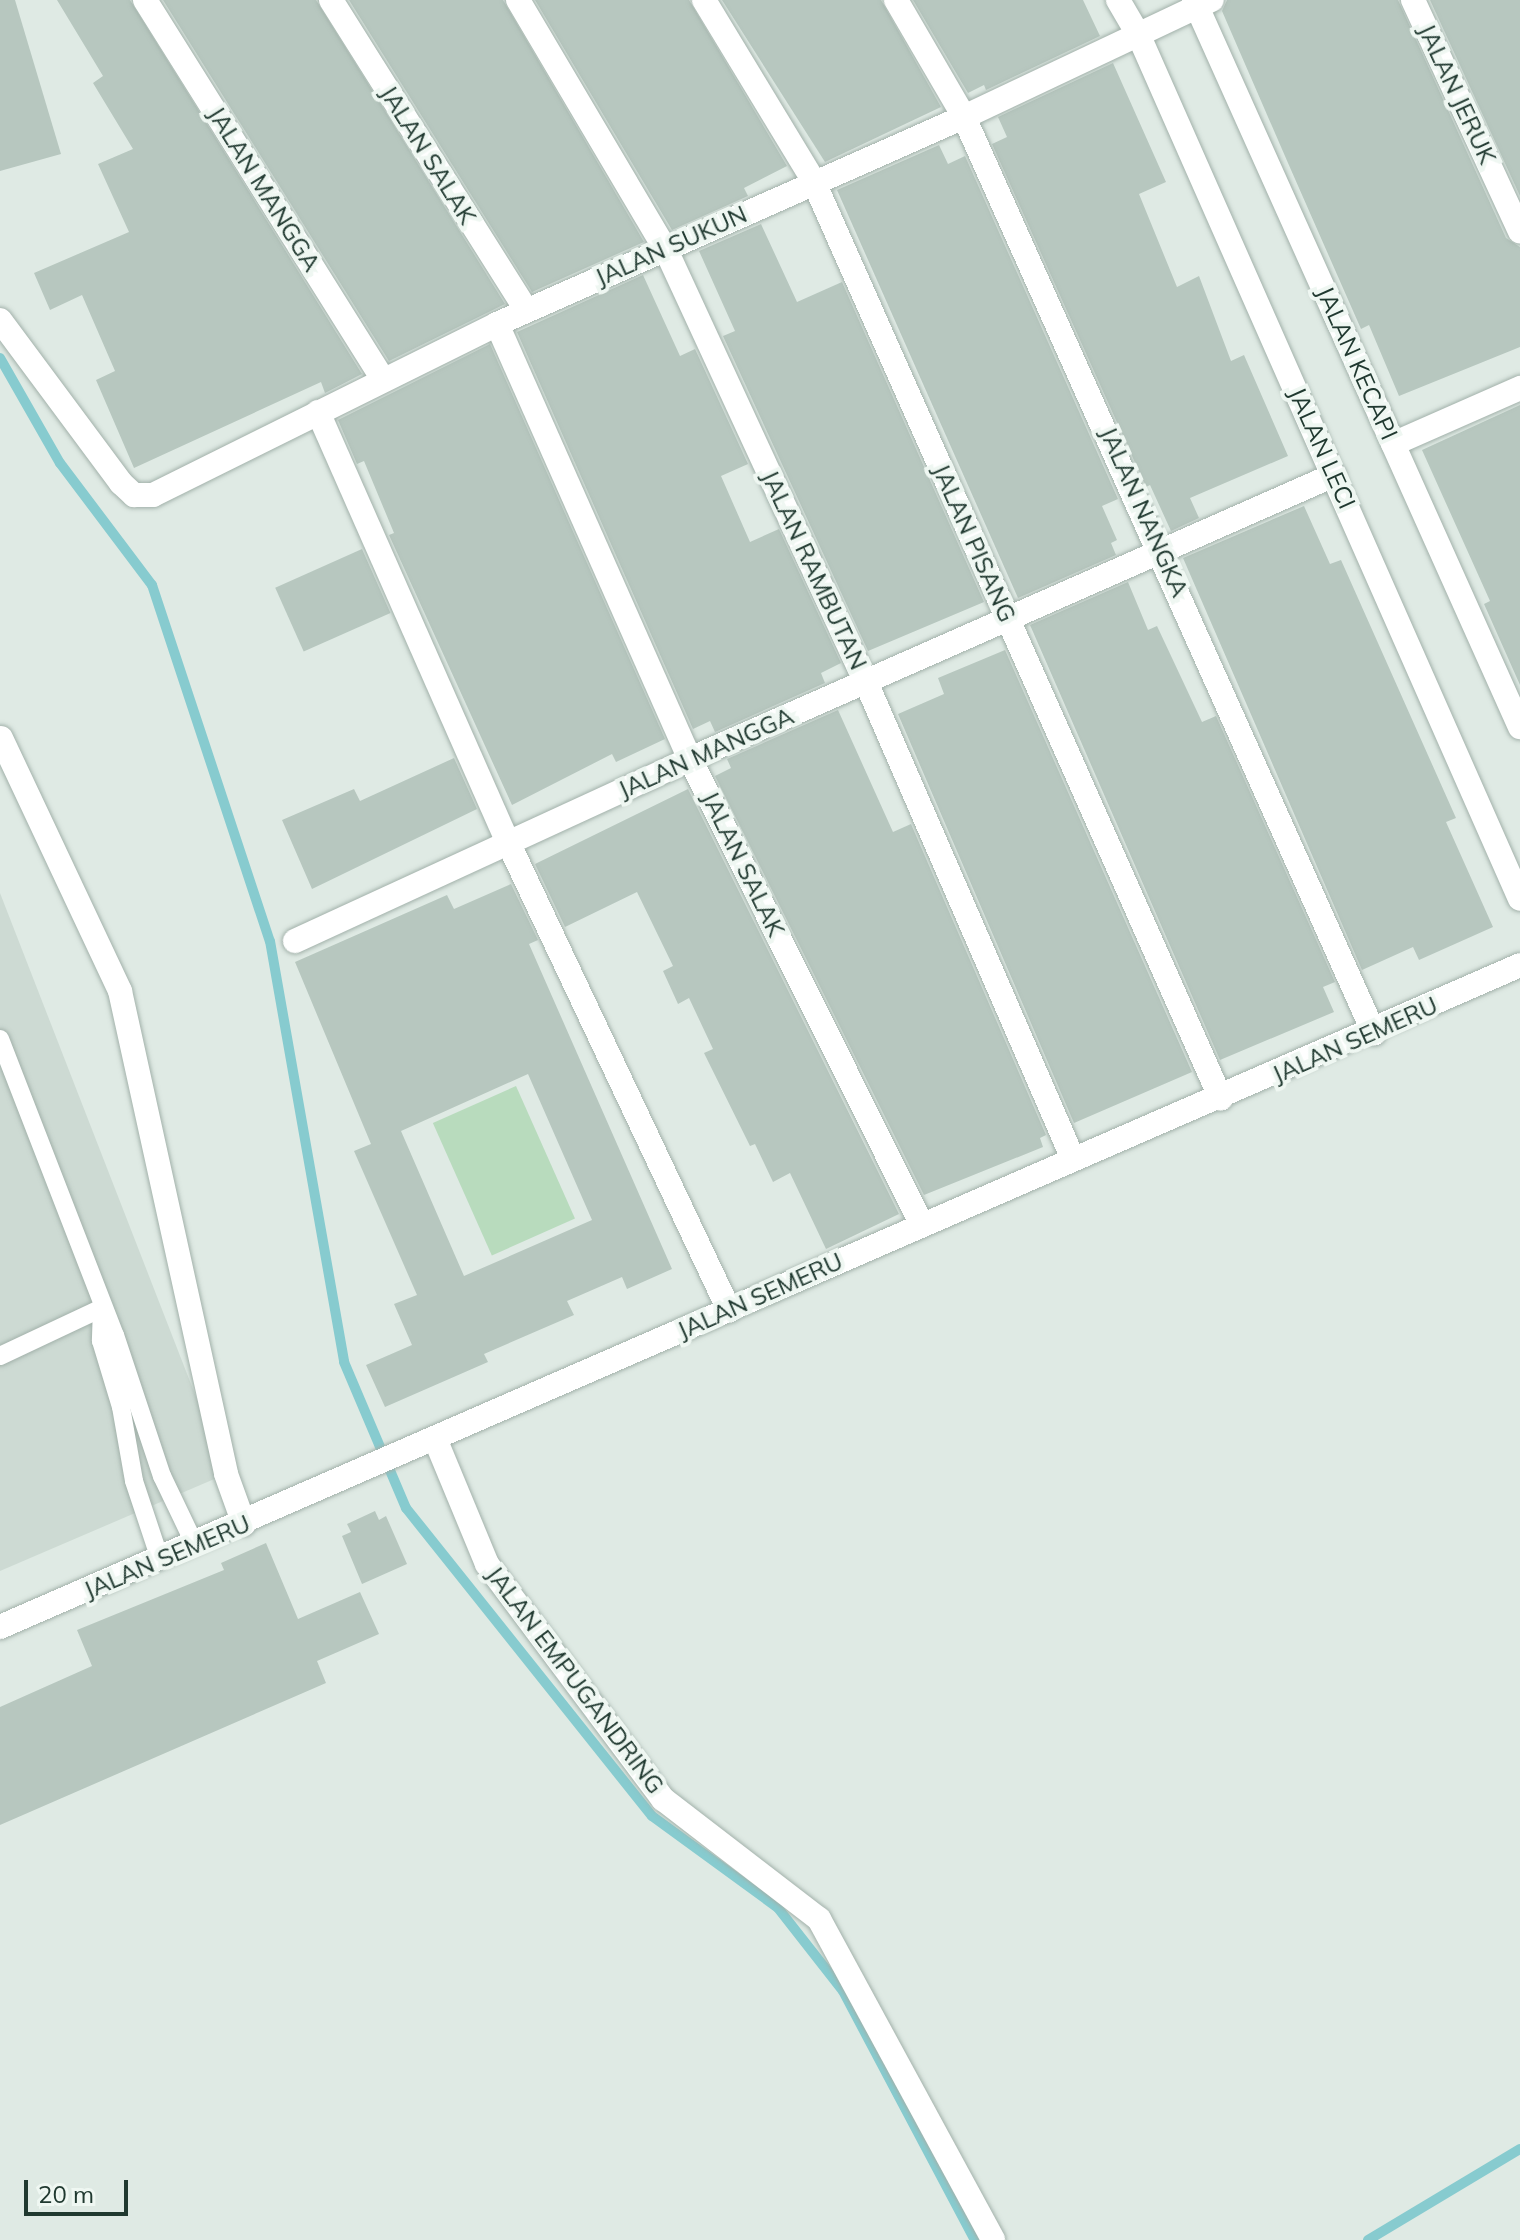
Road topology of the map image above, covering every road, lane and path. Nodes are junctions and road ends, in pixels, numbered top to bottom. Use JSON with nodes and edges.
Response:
{"nodes":[{"id":1,"x":145,"y":0,"type":"edge"},
{"id":2,"x":331,"y":0,"type":"edge"},
{"id":3,"x":518,"y":0,"type":"edge"},
{"id":4,"x":704,"y":0,"type":"edge"},
{"id":5,"x":896,"y":0,"type":"edge"},
{"id":6,"x":1118,"y":0,"type":"edge"},
{"id":7,"x":1413,"y":0,"type":"edge"},
{"id":8,"x":1202,"y":2,"type":"edge"},
{"id":9,"x":1139,"y":36,"type":"junction"},
{"id":10,"x":964,"y":117,"type":"junction"},
{"id":11,"x":813,"y":180,"type":"junction"},
{"id":12,"x":1520,"y":232,"type":"edge"},
{"id":13,"x":666,"y":250,"type":"junction"},
{"id":14,"x":526,"y":310,"type":"junction"},
{"id":15,"x":0,"y":320,"type":"edge"},
{"id":16,"x":497,"y":324,"type":"junction"},
{"id":17,"x":382,"y":378,"type":"junction"},
{"id":18,"x":1520,"y":388,"type":"edge"},
{"id":19,"x":318,"y":412,"type":"junction"},
{"id":20,"x":1393,"y":444,"type":"junction"},
{"id":21,"x":1334,"y":475,"type":"junction"},
{"id":22,"x":1164,"y":553,"type":"junction"},
{"id":23,"x":1009,"y":622,"type":"junction"},
{"id":24,"x":866,"y":682,"type":"junction"},
{"id":25,"x":1520,"y":727,"type":"edge"},
{"id":26,"x":1,"y":738,"type":"edge"},
{"id":27,"x":690,"y":759,"type":"junction"},
{"id":28,"x":508,"y":842,"type":"junction"},
{"id":29,"x":1515,"y":873,"type":"edge"},
{"id":30,"x":1520,"y":899,"type":"edge"},
{"id":31,"x":295,"y":941,"type":"dead end"},
{"id":32,"x":1520,"y":965,"type":"edge"},
{"id":33,"x":1374,"y":1033,"type":"junction"},
{"id":34,"x":0,"y":1039,"type":"edge"},
{"id":35,"x":1221,"y":1099,"type":"junction"},
{"id":36,"x":1073,"y":1159,"type":"junction"},
{"id":37,"x":921,"y":1223,"type":"junction"},
{"id":38,"x":102,"y":1308,"type":"junction"},
{"id":39,"x":729,"y":1310,"type":"junction"},
{"id":40,"x":0,"y":1356,"type":"edge"},
{"id":41,"x":428,"y":1444,"type":"junction"},
{"id":42,"x":244,"y":1524,"type":"junction"},
{"id":43,"x":195,"y":1545,"type":"junction"},
{"id":44,"x":160,"y":1559,"type":"junction"},
{"id":45,"x":0,"y":1627,"type":"edge"},
{"id":46,"x":993,"y":2240,"type":"edge"}],
"edges":[{"from":1,"to":17,"type":"street","name":"JALAN MANGGA"},
{"from":2,"to":14,"type":"street","name":"JALAN SALAK"},
{"from":3,"to":13,"type":"street","name":"JALAN RAMBUTAN"},
{"from":4,"to":11,"type":"street","name":"JALAN PISANG"},
{"from":5,"to":10,"type":"street","name":"JALAN NANGKA"},
{"from":6,"to":9,"type":"street","name":"JALAN LECI"},
{"from":7,"to":12,"type":"street","name":"JALAN JERUK"},
{"from":8,"to":9,"type":"street","name":"JALAN SUKUN"},
{"from":8,"to":20,"type":"street","name":"JALAN KECAPI"},
{"from":9,"to":10,"type":"street","name":"JALAN SUKUN"},
{"from":9,"to":21,"type":"street","name":"JALAN LECI"},
{"from":10,"to":11,"type":"street","name":"JALAN SUKUN"},
{"from":10,"to":22,"type":"street","name":"JALAN NANGKA"},
{"from":11,"to":13,"type":"street","name":"JALAN SUKUN"},
{"from":11,"to":23,"type":"street","name":"JALAN PISANG"},
{"from":13,"to":14,"type":"street","name":"JALAN SUKUN"},
{"from":13,"to":24,"type":"street","name":"JALAN RAMBUTAN"},
{"from":14,"to":16,"type":"street","name":"JALAN SUKUN"},
{"from":15,"to":19,"type":"street","name":"JALAN SUKUN"},
{"from":16,"to":17,"type":"street","name":"JALAN SUKUN"},
{"from":16,"to":27,"type":"street","name":"JALAN SALAK"},
{"from":17,"to":19,"type":"street","name":"JALAN SUKUN"},
{"from":18,"to":20,"type":"street"},
{"from":19,"to":28,"type":"street"},
{"from":20,"to":25,"type":"street","name":"JALAN KECAPI"},
{"from":21,"to":22,"type":"street","name":"JALAN MANGGA"},
{"from":21,"to":29,"type":"street","name":"JALAN LECI"},
{"from":22,"to":23,"type":"street","name":"JALAN MANGGA"},
{"from":22,"to":33,"type":"street","name":"JALAN NANGKA"},
{"from":23,"to":24,"type":"street","name":"JALAN MANGGA"},
{"from":23,"to":35,"type":"street","name":"JALAN PISANG"},
{"from":24,"to":27,"type":"street","name":"JALAN MANGGA"},
{"from":24,"to":36,"type":"street","name":"JALAN RAMBUTAN"},
{"from":26,"to":42,"type":"street"},
{"from":27,"to":28,"type":"street","name":"JALAN MANGGA"},
{"from":27,"to":37,"type":"street","name":"JALAN SALAK"},
{"from":28,"to":31,"type":"street","name":"JALAN MANGGA"},
{"from":28,"to":39,"type":"street"},
{"from":29,"to":30,"type":"street","name":"JALAN LECI"},
{"from":32,"to":33,"type":"street","name":"JALAN SEMERU"},
{"from":33,"to":35,"type":"street","name":"JALAN SEMERU"},
{"from":34,"to":38,"type":"lane"},
{"from":35,"to":36,"type":"street","name":"JALAN SEMERU"},
{"from":36,"to":37,"type":"street","name":"JALAN SEMERU"},
{"from":37,"to":39,"type":"street","name":"JALAN SEMERU"},
{"from":38,"to":40,"type":"lane"},
{"from":38,"to":43,"type":"lane"},
{"from":38,"to":44,"type":"lane"},
{"from":39,"to":41,"type":"street","name":"JALAN SEMERU"},
{"from":41,"to":42,"type":"street","name":"JALAN SEMERU"},
{"from":41,"to":46,"type":"street","name":"JALAN EMPUGANDRING"},
{"from":42,"to":43,"type":"street","name":"JALAN SEMERU"},
{"from":43,"to":44,"type":"street","name":"JALAN SEMERU"},
{"from":44,"to":45,"type":"street","name":"JALAN SEMERU"}]}
